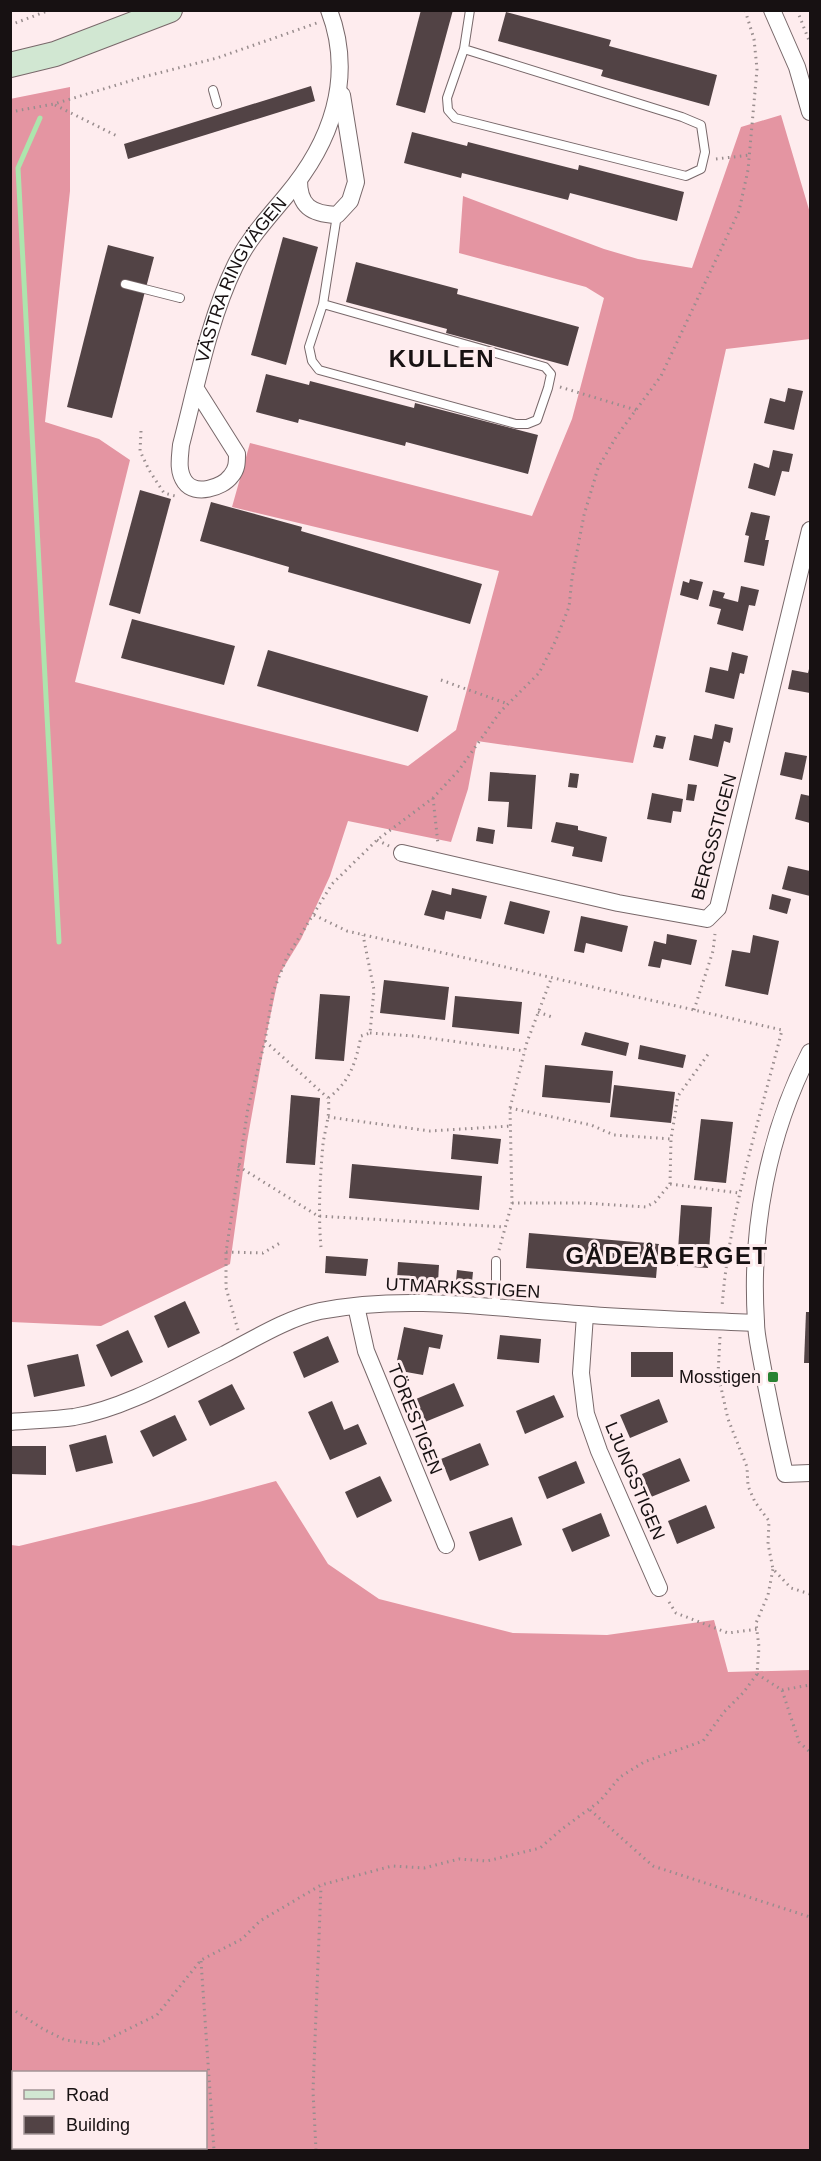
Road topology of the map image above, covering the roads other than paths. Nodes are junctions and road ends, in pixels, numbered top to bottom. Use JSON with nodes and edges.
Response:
{"nodes":[{"id":1,"x":170,"y":10,"type":"edge"},
{"id":2,"x":470,"y":10,"type":"edge"},
{"id":3,"x":772,"y":10,"type":"edge"},
{"id":4,"x":330,"y":14,"type":"edge"},
{"id":5,"x":464,"y":49,"type":"junction"},
{"id":6,"x":10,"y":65,"type":"edge"},
{"id":7,"x":340,"y":85,"type":"junction"},
{"id":8,"x":213,"y":90,"type":"dead end"},
{"id":9,"x":218,"y":104,"type":"dead end"},
{"id":10,"x":810,"y":112,"type":"edge"},
{"id":11,"x":299,"y":180,"type":"junction"},
{"id":12,"x":337,"y":215,"type":"junction"},
{"id":13,"x":125,"y":284,"type":"dead end"},
{"id":14,"x":180,"y":298,"type":"dead end"},
{"id":15,"x":323,"y":304,"type":"junction"},
{"id":16,"x":196,"y":389,"type":"junction"},
{"id":17,"x":810,"y":530,"type":"edge"},
{"id":18,"x":402,"y":854,"type":"dead end"},
{"id":19,"x":810,"y":1052,"type":"edge"},
{"id":20,"x":496,"y":1262,"type":"road end"},
{"id":21,"x":356,"y":1306,"type":"junction"},
{"id":22,"x":496,"y":1308,"type":"junction"},
{"id":23,"x":585,"y":1315,"type":"junction"},
{"id":24,"x":756,"y":1323,"type":"junction"},
{"id":25,"x":10,"y":1422,"type":"edge"},
{"id":26,"x":810,"y":1473,"type":"edge"},
{"id":27,"x":446,"y":1545,"type":"dead end"},
{"id":28,"x":659,"y":1588,"type":"road end"}],
"edges":[{"from":1,"to":6,"type":"main road"},
{"from":2,"to":5,"type":"lane"},
{"from":3,"to":10,"type":"street"},
{"from":4,"to":7,"type":"street","name":"VÄSTRA RINGVÄGEN"},
{"from":5,"to":5,"type":"lane"},
{"from":7,"to":11,"type":"street","name":"VÄSTRA RINGVÄGEN"},
{"from":7,"to":12,"type":"street","name":"VÄSTRA RINGVÄGEN"},
{"from":8,"to":9,"type":"lane"},
{"from":11,"to":12,"type":"street","name":"VÄSTRA RINGVÄGEN"},
{"from":11,"to":16,"type":"street","name":"VÄSTRA RINGVÄGEN"},
{"from":12,"to":15,"type":"lane"},
{"from":13,"to":14,"type":"lane"},
{"from":15,"to":15,"type":"lane"},
{"from":16,"to":16,"type":"street","name":"VÄSTRA RINGVÄGEN"},
{"from":17,"to":18,"type":"street","name":"BERGSSTIGEN"},
{"from":19,"to":24,"type":"street"},
{"from":20,"to":22,"type":"lane"},
{"from":21,"to":22,"type":"street","name":"UTMARKSSTIGEN"},
{"from":21,"to":25,"type":"street","name":"UTMARKSSTIGEN"},
{"from":21,"to":27,"type":"street","name":"TÖRESTIGEN"},
{"from":22,"to":23,"type":"street","name":"UTMARKSSTIGEN"},
{"from":23,"to":24,"type":"street","name":"UTMARKSSTIGEN"},
{"from":23,"to":28,"type":"street","name":"LJUNGSTIGEN"},
{"from":24,"to":26,"type":"street"}]}
